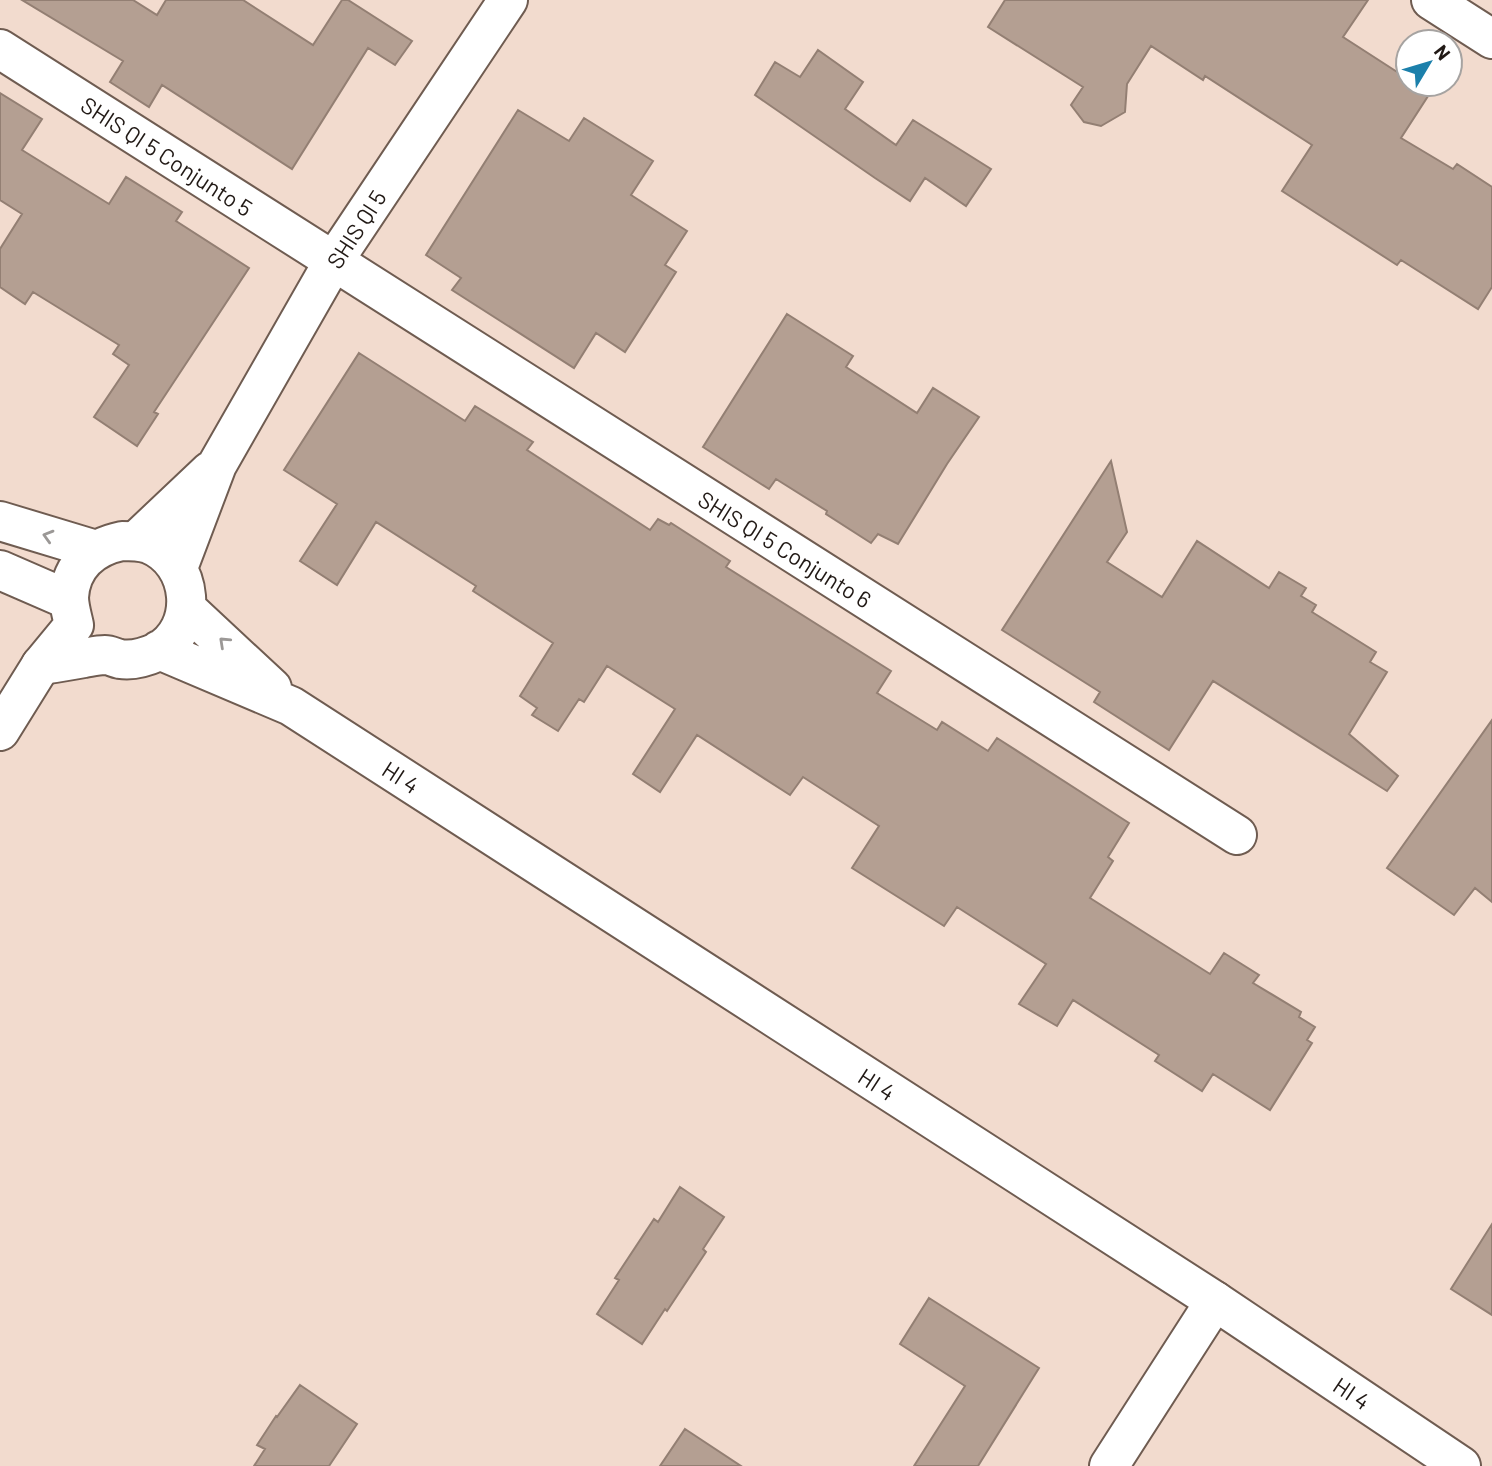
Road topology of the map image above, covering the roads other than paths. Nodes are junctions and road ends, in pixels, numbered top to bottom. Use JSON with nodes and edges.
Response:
{"nodes":[{"id":1,"x":508,"y":0,"type":"edge"},
{"id":2,"x":1431,"y":0,"type":"edge"},
{"id":3,"x":1492,"y":39,"type":"edge"},
{"id":4,"x":0,"y":49,"type":"edge"},
{"id":5,"x":334,"y":262,"type":"junction"},
{"id":6,"x":217,"y":465,"type":"junction"},
{"id":7,"x":0,"y":522,"type":"edge"},
{"id":8,"x":136,"y":541,"type":"junction"},
{"id":9,"x":96,"y":550,"type":"junction"},
{"id":10,"x":177,"y":568,"type":"junction"},
{"id":11,"x":0,"y":570,"type":"edge"},
{"id":12,"x":69,"y":600,"type":"junction"},
{"id":13,"x":187,"y":608,"type":"junction"},
{"id":14,"x":159,"y":650,"type":"junction"},
{"id":15,"x":41,"y":665,"type":"junction"},
{"id":16,"x":291,"y":706,"type":"junction"},
{"id":17,"x":0,"y":731,"type":"edge"},
{"id":18,"x":1237,"y":835,"type":"dead end"},
{"id":19,"x":1215,"y":1301,"type":"junction"},
{"id":20,"x":1110,"y":1466,"type":"edge"},
{"id":21,"x":1461,"y":1466,"type":"edge"}],
"edges":[{"from":1,"to":5,"type":"street","name":"SHIS QI 5"},
{"from":2,"to":3,"type":"street"},
{"from":4,"to":5,"type":"street","name":"SHIS QI 5 Conjunto 5"},
{"from":5,"to":6,"type":"street","name":"SHIS QI 5"},
{"from":5,"to":18,"type":"street","name":"SHIS QI 5 Conjunto 6"},
{"from":6,"to":8,"type":"street","name":"SHIS QI 5"},
{"from":6,"to":10,"type":"street","name":"SHIS QI 5"},
{"from":9,"to":7,"type":"street","one_way":true},
{"from":8,"to":9,"type":"street"},
{"from":8,"to":10,"type":"street"},
{"from":9,"to":12,"type":"street"},
{"from":10,"to":13,"type":"street"},
{"from":11,"to":12,"type":"street"},
{"from":12,"to":15,"type":"street"},
{"from":13,"to":14,"type":"street"},
{"from":16,"to":13,"type":"street","name":"HI 4","one_way":true},
{"from":14,"to":15,"type":"street"},
{"from":14,"to":16,"type":"street","name":"HI 4"},
{"from":15,"to":17,"type":"street"},
{"from":16,"to":19,"type":"street","name":"HI 4"},
{"from":19,"to":20,"type":"street"},
{"from":19,"to":21,"type":"street","name":"HI 4"}]}
